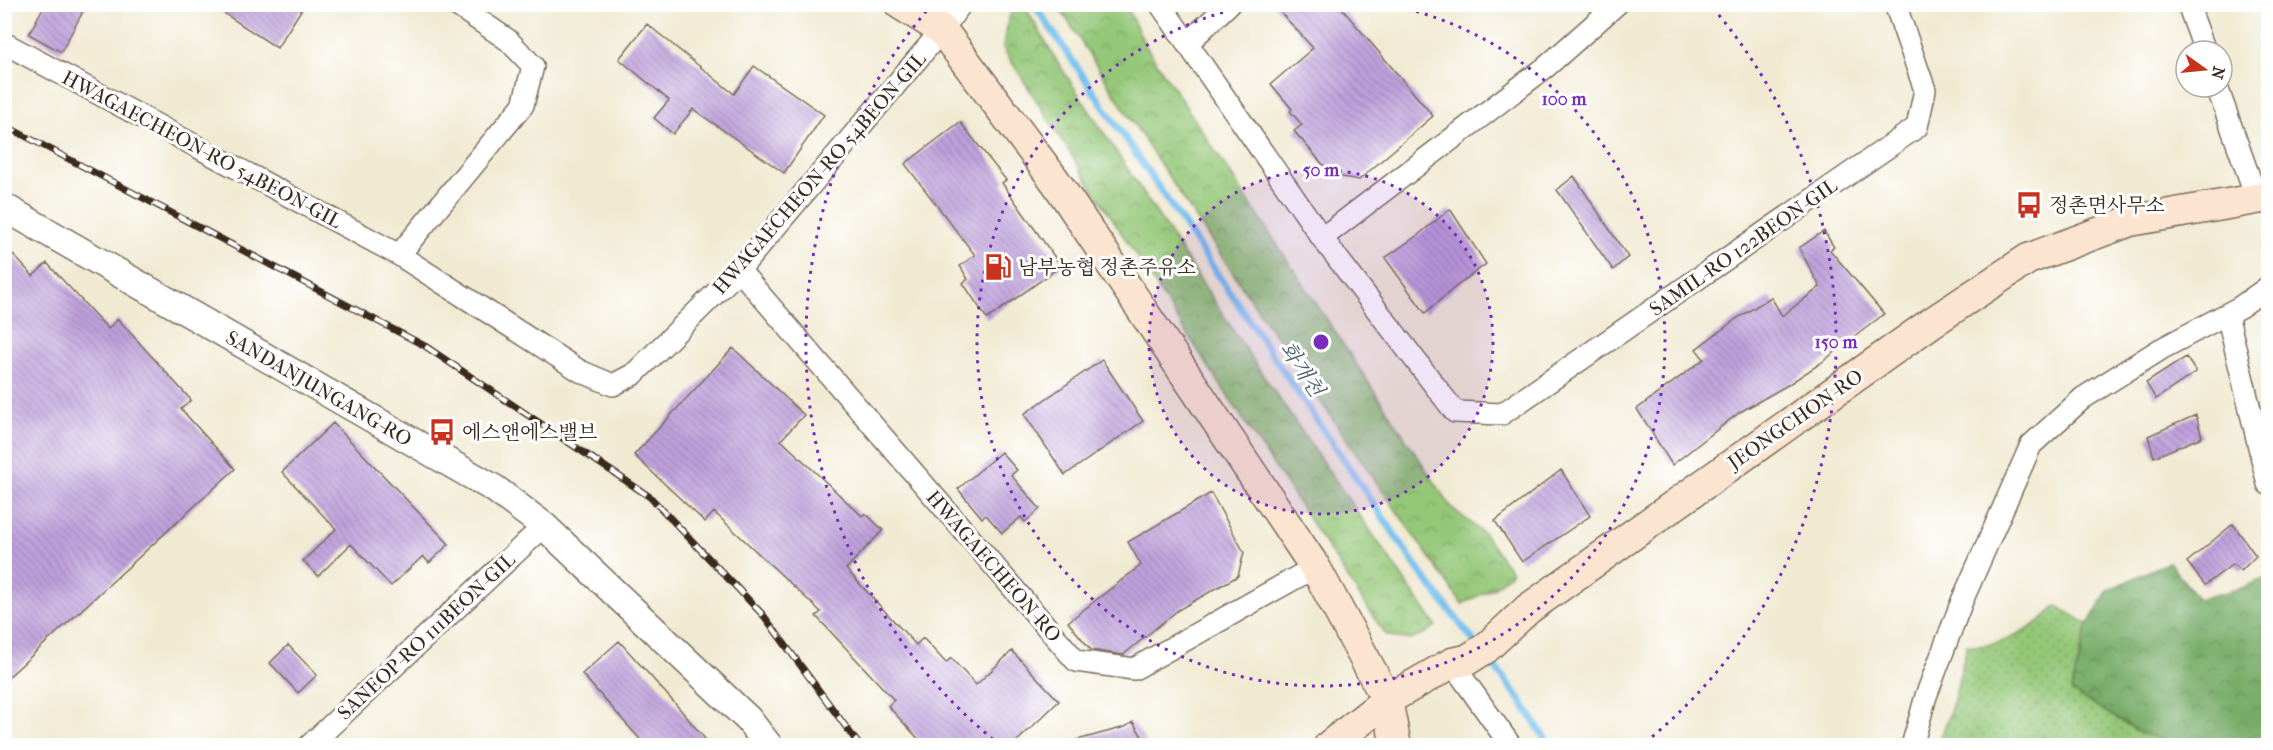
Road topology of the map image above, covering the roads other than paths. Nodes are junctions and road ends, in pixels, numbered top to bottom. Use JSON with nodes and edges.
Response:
{"nodes":[{"id":1,"x":455,"y":4,"type":"edge"},
{"id":2,"x":900,"y":4,"type":"edge"},
{"id":3,"x":1160,"y":4,"type":"edge"},
{"id":4,"x":1229,"y":4,"type":"edge"},
{"id":5,"x":1617,"y":4,"type":"edge"},
{"id":6,"x":1895,"y":4,"type":"edge"},
{"id":7,"x":2188,"y":4,"type":"edge"},
{"id":8,"x":953,"y":15,"type":"edge"},
{"id":9,"x":2201,"y":39,"type":"edge"},
{"id":10,"x":4,"y":43,"type":"edge"},
{"id":11,"x":1187,"y":44,"type":"junction"},
{"id":12,"x":2222,"y":99,"type":"edge"},
{"id":13,"x":2263,"y":198,"type":"edge"},
{"id":14,"x":4,"y":207,"type":"edge"},
{"id":15,"x":1322,"y":238,"type":"junction"},
{"id":16,"x":399,"y":255,"type":"junction"},
{"id":17,"x":739,"y":270,"type":"junction"},
{"id":18,"x":2268,"y":287,"type":"edge"},
{"id":19,"x":2227,"y":314,"type":"junction"},
{"id":20,"x":2268,"y":484,"type":"edge"},
{"id":21,"x":544,"y":526,"type":"junction"},
{"id":22,"x":1315,"y":567,"type":"junction"},
{"id":23,"x":1468,"y":657,"type":"junction"},
{"id":24,"x":1388,"y":700,"type":"junction"},
{"id":25,"x":309,"y":746,"type":"edge"},
{"id":26,"x":769,"y":746,"type":"edge"},
{"id":27,"x":1329,"y":746,"type":"edge"},
{"id":28,"x":1396,"y":746,"type":"edge"},
{"id":29,"x":1511,"y":746,"type":"edge"},
{"id":30,"x":1912,"y":746,"type":"edge"}],
"edges":[{"from":1,"to":16,"type":"street"},
{"from":2,"to":8,"type":"main road"},
{"from":3,"to":11,"type":"street"},
{"from":4,"to":11,"type":"street"},
{"from":5,"to":15,"type":"street"},
{"from":6,"to":15,"type":"street","name":"SAMIL-RO 122BEON-GIL"},
{"from":7,"to":9,"type":"street"},
{"from":8,"to":17,"type":"street","name":"HWAGAECHEON-RO 54BEON-GIL"},
{"from":8,"to":22,"type":"main road"},
{"from":10,"to":16,"type":"street","name":"HWAGAECHEON-RO 54BEON-GIL"},
{"from":11,"to":15,"type":"street"},
{"from":12,"to":13,"type":"street"},
{"from":13,"to":23,"type":"main road","name":"JEONGCHON-RO"},
{"from":14,"to":21,"type":"street","name":"SANDANJUNGANG-RO"},
{"from":16,"to":17,"type":"street","name":"HWAGAECHEON-RO 54BEON-GIL"},
{"from":17,"to":22,"type":"street","name":"HWAGAECHEON-RO"},
{"from":18,"to":19,"type":"street"},
{"from":19,"to":20,"type":"street"},
{"from":19,"to":30,"type":"street"},
{"from":21,"to":25,"type":"street","name":"SANEOP-RO 111BEON-GIL"},
{"from":21,"to":26,"type":"street","name":"SANDANJUNGANG-RO"},
{"from":22,"to":24,"type":"main road"},
{"from":23,"to":24,"type":"main road","name":"JEONGCHON-RO"},
{"from":23,"to":29,"type":"street"},
{"from":24,"to":27,"type":"main road","name":"JEONGCHON-RO"},
{"from":24,"to":28,"type":"main road"}]}
